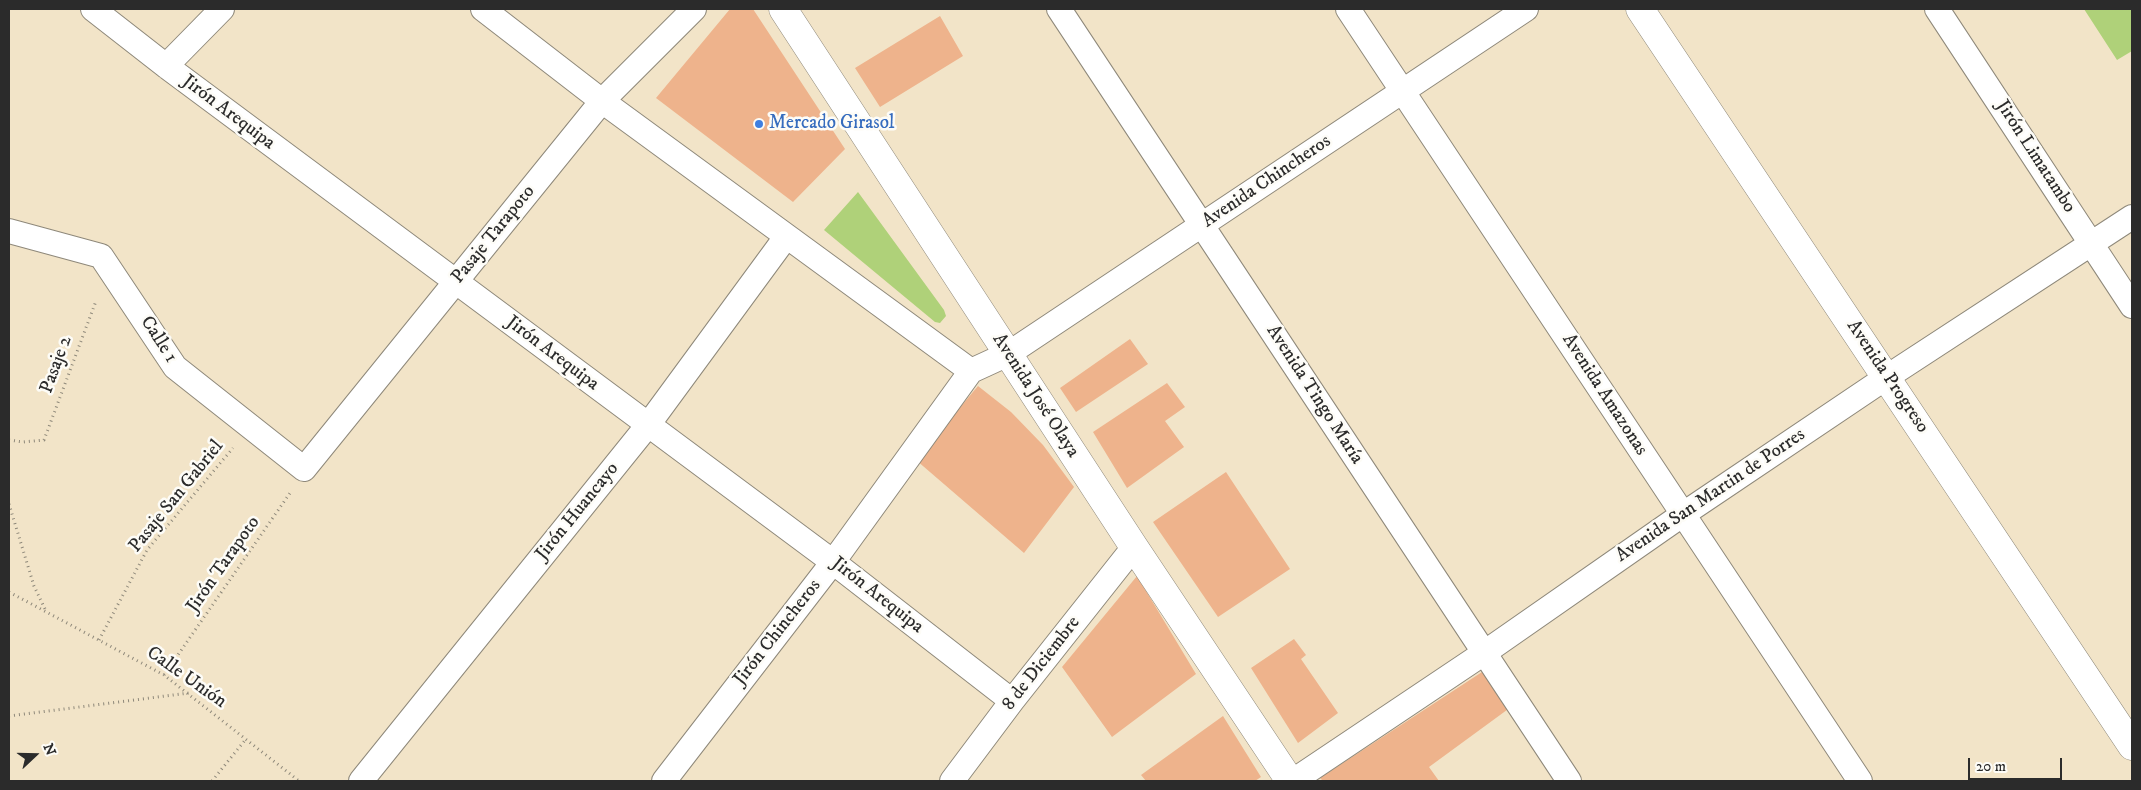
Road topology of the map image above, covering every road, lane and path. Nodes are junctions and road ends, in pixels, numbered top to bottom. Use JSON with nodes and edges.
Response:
{"nodes":[{"id":1,"x":92,"y":9,"type":"edge"},
{"id":2,"x":222,"y":9,"type":"edge"},
{"id":3,"x":483,"y":9,"type":"edge"},
{"id":4,"x":694,"y":9,"type":"edge"},
{"id":5,"x":783,"y":9,"type":"edge"},
{"id":6,"x":1059,"y":9,"type":"edge"},
{"id":7,"x":1348,"y":9,"type":"edge"},
{"id":8,"x":1526,"y":9,"type":"edge"},
{"id":9,"x":1640,"y":9,"type":"edge"},
{"id":10,"x":1937,"y":9,"type":"edge"},
{"id":11,"x":166,"y":66,"type":"junction"},
{"id":12,"x":1403,"y":91,"type":"junction"},
{"id":13,"x":602,"y":101,"type":"junction"},
{"id":14,"x":2132,"y":217,"type":"edge"},
{"id":15,"x":1202,"y":225,"type":"junction"},
{"id":16,"x":9,"y":231,"type":"edge"},
{"id":17,"x":786,"y":236,"type":"junction"},
{"id":18,"x":2092,"y":244,"type":"junction"},
{"id":19,"x":109,"y":267,"type":"junction"},
{"id":20,"x":456,"y":282,"type":"junction"},
{"id":21,"x":2132,"y":306,"type":"edge"},
{"id":22,"x":1008,"y":354,"type":"junction"},
{"id":23,"x":971,"y":371,"type":"junction"},
{"id":24,"x":1887,"y":377,"type":"junction"},
{"id":25,"x":648,"y":425,"type":"junction"},
{"id":26,"x":251,"y":427,"type":"junction"},
{"id":27,"x":9,"y":440,"type":"edge"},
{"id":28,"x":304,"y":469,"type":"junction"},
{"id":29,"x":9,"y":504,"type":"edge"},
{"id":30,"x":1682,"y":514,"type":"junction"},
{"id":31,"x":1134,"y":547,"type":"junction"},
{"id":32,"x":833,"y":562,"type":"junction"},
{"id":33,"x":9,"y":592,"type":"edge"},
{"id":34,"x":46,"y":612,"type":"junction"},
{"id":35,"x":100,"y":640,"type":"junction"},
{"id":36,"x":1484,"y":653,"type":"junction"},
{"id":37,"x":164,"y":674,"type":"junction"},
{"id":38,"x":189,"y":694,"type":"junction"},
{"id":39,"x":1012,"y":700,"type":"junction"},
{"id":40,"x":9,"y":716,"type":"edge"},
{"id":41,"x":246,"y":739,"type":"junction"},
{"id":42,"x":2132,"y":746,"type":"edge"},
{"id":43,"x":212,"y":781,"type":"edge"},
{"id":44,"x":300,"y":781,"type":"edge"},
{"id":45,"x":361,"y":781,"type":"edge"},
{"id":46,"x":664,"y":781,"type":"edge"},
{"id":47,"x":952,"y":781,"type":"edge"},
{"id":48,"x":1292,"y":781,"type":"edge"},
{"id":49,"x":1569,"y":781,"type":"edge"},
{"id":50,"x":1860,"y":781,"type":"edge"}],
"edges":[{"from":1,"to":11,"type":"street","name":"Jirón Arequipa"},
{"from":2,"to":11,"type":"street"},
{"from":3,"to":13,"type":"street"},
{"from":4,"to":13,"type":"street","name":"Pasaje Tarapoto"},
{"from":5,"to":22,"type":"street","name":"Avenida José Olaya"},
{"from":6,"to":15,"type":"street","name":"Avenida Tingo María"},
{"from":7,"to":12,"type":"street","name":"Avenida Amazonas"},
{"from":8,"to":12,"type":"street","name":"Avenida Chincheros"},
{"from":9,"to":24,"type":"street","name":"Avenida Progreso"},
{"from":10,"to":18,"type":"street","name":"Jirón Limatambo"},
{"from":11,"to":20,"type":"street","name":"Jirón Arequipa"},
{"from":12,"to":15,"type":"street","name":"Avenida Chincheros"},
{"from":12,"to":30,"type":"street","name":"Avenida Amazonas"},
{"from":13,"to":17,"type":"street"},
{"from":13,"to":20,"type":"street","name":"Pasaje Tarapoto"},
{"from":14,"to":18,"type":"street","name":"Avenida San Martin de Porres"},
{"from":15,"to":22,"type":"street","name":"Avenida Chincheros"},
{"from":15,"to":36,"type":"street","name":"Avenida Tingo María"},
{"from":16,"to":19,"type":"street","name":"Calle 1"},
{"from":17,"to":23,"type":"street"},
{"from":17,"to":25,"type":"street","name":"Jirón Huancayo"},
{"from":18,"to":21,"type":"street","name":"Jirón Limatambo"},
{"from":18,"to":24,"type":"street","name":"Avenida San Martin de Porres"},
{"from":19,"to":26,"type":"street","name":"Calle 1"},
{"from":19,"to":27,"type":"path","name":"Pasaje 2"},
{"from":20,"to":25,"type":"street","name":"Jirón Arequipa"},
{"from":20,"to":28,"type":"street","name":"Pasaje Tarapoto"},
{"from":22,"to":23,"type":"street","name":"Jirón Chincheros"},
{"from":22,"to":31,"type":"street","name":"Avenida José Olaya"},
{"from":23,"to":32,"type":"street","name":"Jirón Chincheros"},
{"from":24,"to":30,"type":"street","name":"Avenida San Martin de Porres"},
{"from":24,"to":42,"type":"street","name":"Avenida Progreso"},
{"from":25,"to":32,"type":"street","name":"Jirón Arequipa"},
{"from":25,"to":45,"type":"street","name":"Jirón Huancayo"},
{"from":26,"to":28,"type":"street","name":"Calle 1"},
{"from":26,"to":35,"type":"path","name":"Pasaje San Gabriel"},
{"from":28,"to":37,"type":"path","name":"Jirón Tarapoto"},
{"from":29,"to":34,"type":"path"},
{"from":30,"to":36,"type":"street","name":"Avenida San Martin de Porres"},
{"from":30,"to":50,"type":"street","name":"Avenida Amazonas"},
{"from":31,"to":39,"type":"street","name":"8 de Diciembre"},
{"from":31,"to":48,"type":"street","name":"Avenida José Olaya"},
{"from":32,"to":39,"type":"street","name":"Jirón Arequipa"},
{"from":32,"to":46,"type":"street","name":"Jirón Chincheros"},
{"from":33,"to":34,"type":"path","name":"Calle Unión"},
{"from":34,"to":35,"type":"path","name":"Calle Unión"},
{"from":35,"to":37,"type":"path","name":"Calle Unión"},
{"from":36,"to":48,"type":"street","name":"Avenida San Martin de Porres"},
{"from":36,"to":49,"type":"street","name":"Avenida Tingo María"},
{"from":37,"to":38,"type":"path","name":"Calle Unión"},
{"from":38,"to":40,"type":"path"},
{"from":38,"to":41,"type":"path","name":"Calle Unión"},
{"from":39,"to":47,"type":"street","name":"8 de Diciembre"},
{"from":41,"to":43,"type":"path"},
{"from":41,"to":44,"type":"path","name":"Calle Unión"}]}
